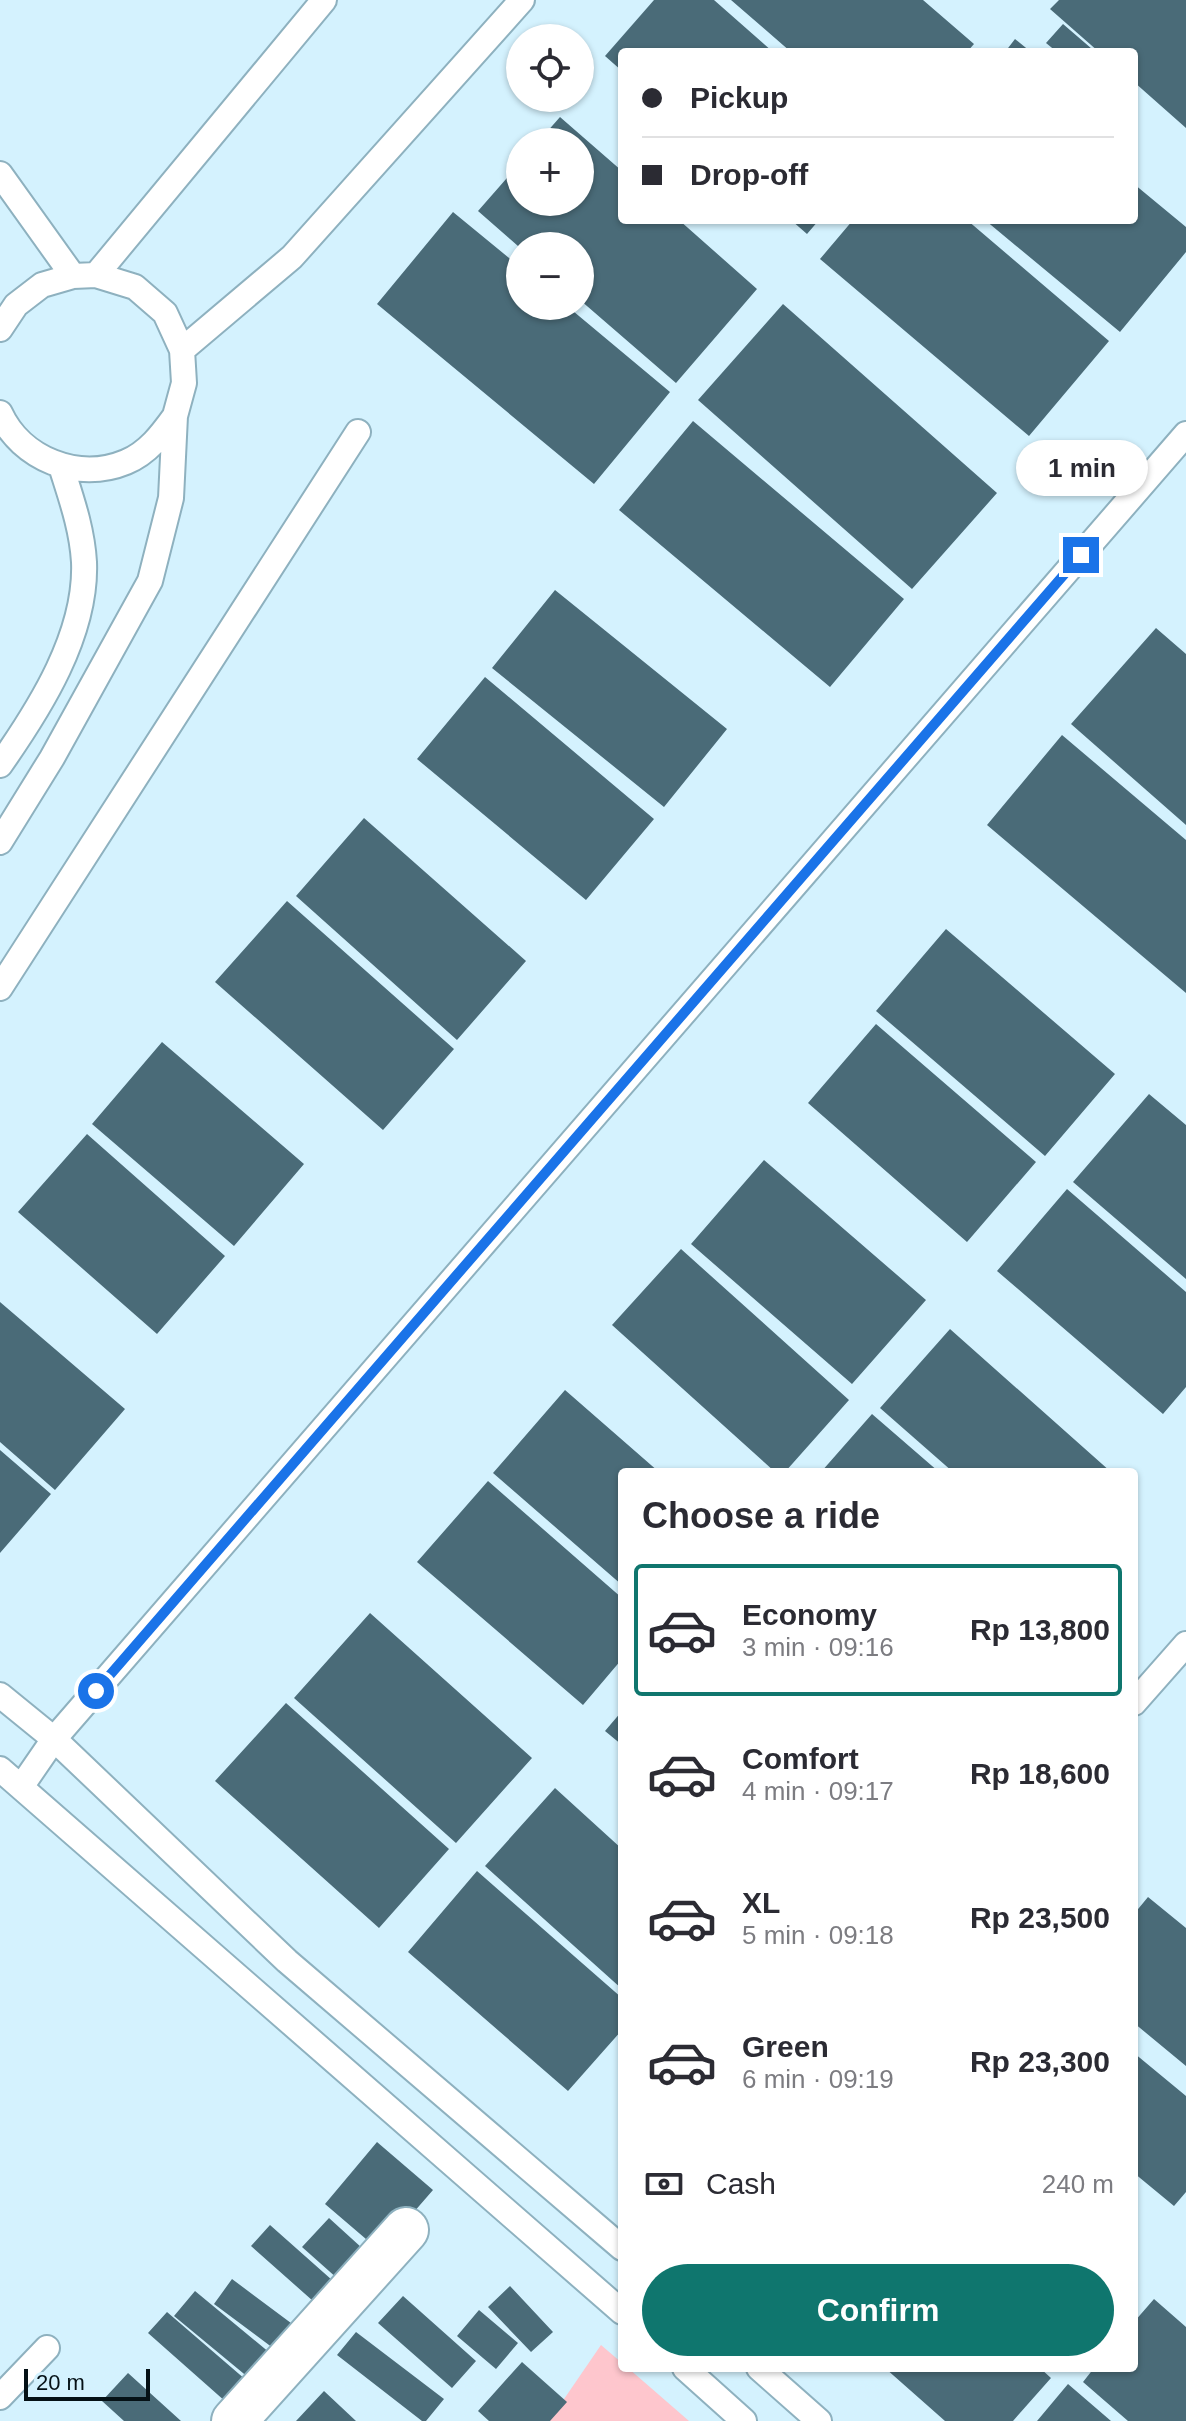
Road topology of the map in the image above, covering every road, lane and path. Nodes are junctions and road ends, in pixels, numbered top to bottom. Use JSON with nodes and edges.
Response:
{"nodes":[{"id":1,"x":324,"y":0,"type":"edge"},
{"id":2,"x":522,"y":0,"type":"edge"},
{"id":3,"x":0,"y":174,"type":"edge"},
{"id":4,"x":84,"y":275,"type":"junction"},
{"id":5,"x":0,"y":329,"type":"edge"},
{"id":6,"x":182,"y":350,"type":"junction"},
{"id":7,"x":0,"y":413,"type":"edge"},
{"id":8,"x":175,"y":416,"type":"junction"},
{"id":9,"x":358,"y":432,"type":"dead end"},
{"id":10,"x":1186,"y":434,"type":"edge"},
{"id":11,"x":61,"y":466,"type":"junction"},
{"id":12,"x":0,"y":765,"type":"edge"},
{"id":13,"x":0,"y":842,"type":"edge"},
{"id":14,"x":0,"y":988,"type":"edge"},
{"id":15,"x":1186,"y":1644,"type":"edge"},
{"id":16,"x":0,"y":1695,"type":"edge"},
{"id":17,"x":1138,"y":1698,"type":"edge"},
{"id":18,"x":54,"y":1739,"type":"junction"},
{"id":19,"x":0,"y":1769,"type":"edge"},
{"id":20,"x":21,"y":1787,"type":"junction"},
{"id":21,"x":406,"y":2230,"type":"dead end"},
{"id":22,"x":618,"y":2245,"type":"edge"},
{"id":23,"x":618,"y":2301,"type":"edge"},
{"id":24,"x":47,"y":2348,"type":"dead end"},
{"id":25,"x":689,"y":2372,"type":"edge"},
{"id":26,"x":764,"y":2372,"type":"edge"},
{"id":27,"x":0,"y":2397,"type":"edge"},
{"id":28,"x":234,"y":2421,"type":"edge"},
{"id":29,"x":744,"y":2421,"type":"edge"},
{"id":30,"x":819,"y":2421,"type":"edge"}],
"edges":[{"from":1,"to":4,"type":"lane"},
{"from":2,"to":6,"type":"lane"},
{"from":3,"to":4,"type":"lane"},
{"from":4,"to":5,"type":"lane"},
{"from":4,"to":6,"type":"lane"},
{"from":6,"to":8,"type":"lane"},
{"from":7,"to":11,"type":"lane"},
{"from":8,"to":11,"type":"lane"},
{"from":8,"to":13,"type":"lane"},
{"from":9,"to":14,"type":"lane"},
{"from":10,"to":18,"type":"lane"},
{"from":11,"to":12,"type":"lane"},
{"from":15,"to":17,"type":"lane"},
{"from":16,"to":18,"type":"lane"},
{"from":18,"to":20,"type":"lane"},
{"from":18,"to":22,"type":"lane"},
{"from":19,"to":20,"type":"lane"},
{"from":20,"to":23,"type":"lane"},
{"from":21,"to":28,"type":"street"},
{"from":24,"to":27,"type":"lane"},
{"from":25,"to":29,"type":"lane"},
{"from":26,"to":30,"type":"lane"}]}
